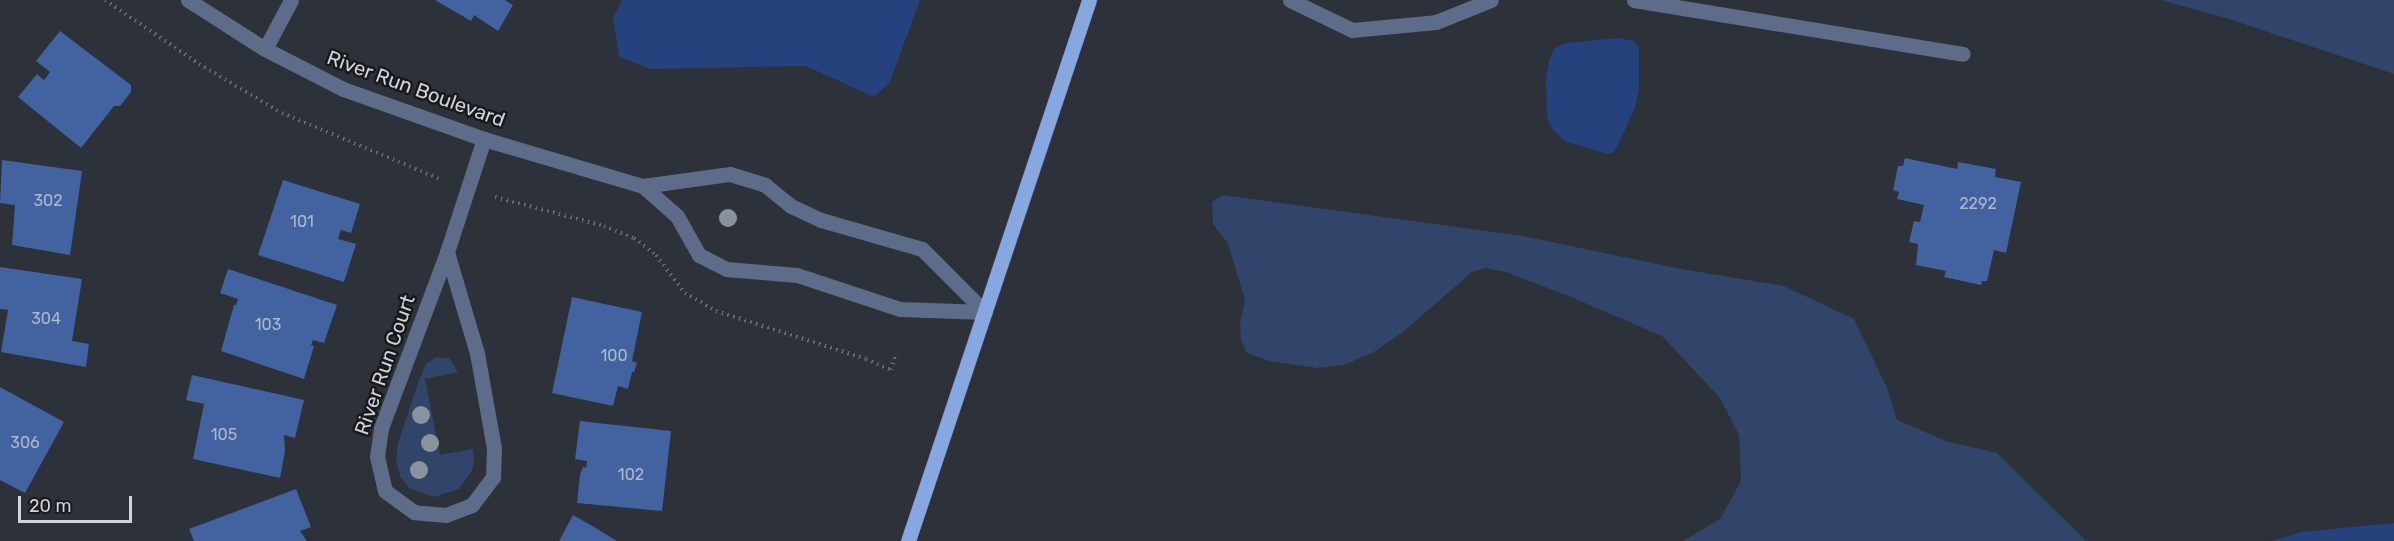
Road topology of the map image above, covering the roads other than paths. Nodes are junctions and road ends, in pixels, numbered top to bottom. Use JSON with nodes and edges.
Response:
{"nodes":[{"id":1,"x":188,"y":0,"type":"edge"},
{"id":2,"x":291,"y":0,"type":"edge"},
{"id":3,"x":1089,"y":0,"type":"edge"},
{"id":4,"x":1290,"y":0,"type":"edge"},
{"id":5,"x":1491,"y":0,"type":"edge"},
{"id":6,"x":1635,"y":0,"type":"edge"},
{"id":7,"x":265,"y":49,"type":"junction"},
{"id":8,"x":1963,"y":54,"type":"dead end"},
{"id":9,"x":484,"y":139,"type":"junction"},
{"id":10,"x":643,"y":186,"type":"junction"},
{"id":11,"x":447,"y":252,"type":"junction"},
{"id":12,"x":985,"y":312,"type":"junction"},
{"id":13,"x":908,"y":541,"type":"edge"}],
"edges":[{"from":1,"to":7,"type":"street","name":"River Run Boulevard"},
{"from":2,"to":7,"type":"street"},
{"from":3,"to":12,"type":"main road"},
{"from":4,"to":5,"type":"street"},
{"from":6,"to":8,"type":"street"},
{"from":7,"to":9,"type":"street","name":"River Run Boulevard"},
{"from":9,"to":10,"type":"street","name":"River Run Boulevard"},
{"from":9,"to":11,"type":"street","name":"River Run Court"},
{"from":10,"to":12,"type":"street","name":"River Run Boulevard"},
{"from":10,"to":12,"type":"street","name":"River Run Boulevard"},
{"from":11,"to":11,"type":"street","name":"River Run Court"},
{"from":12,"to":13,"type":"main road"}]}
